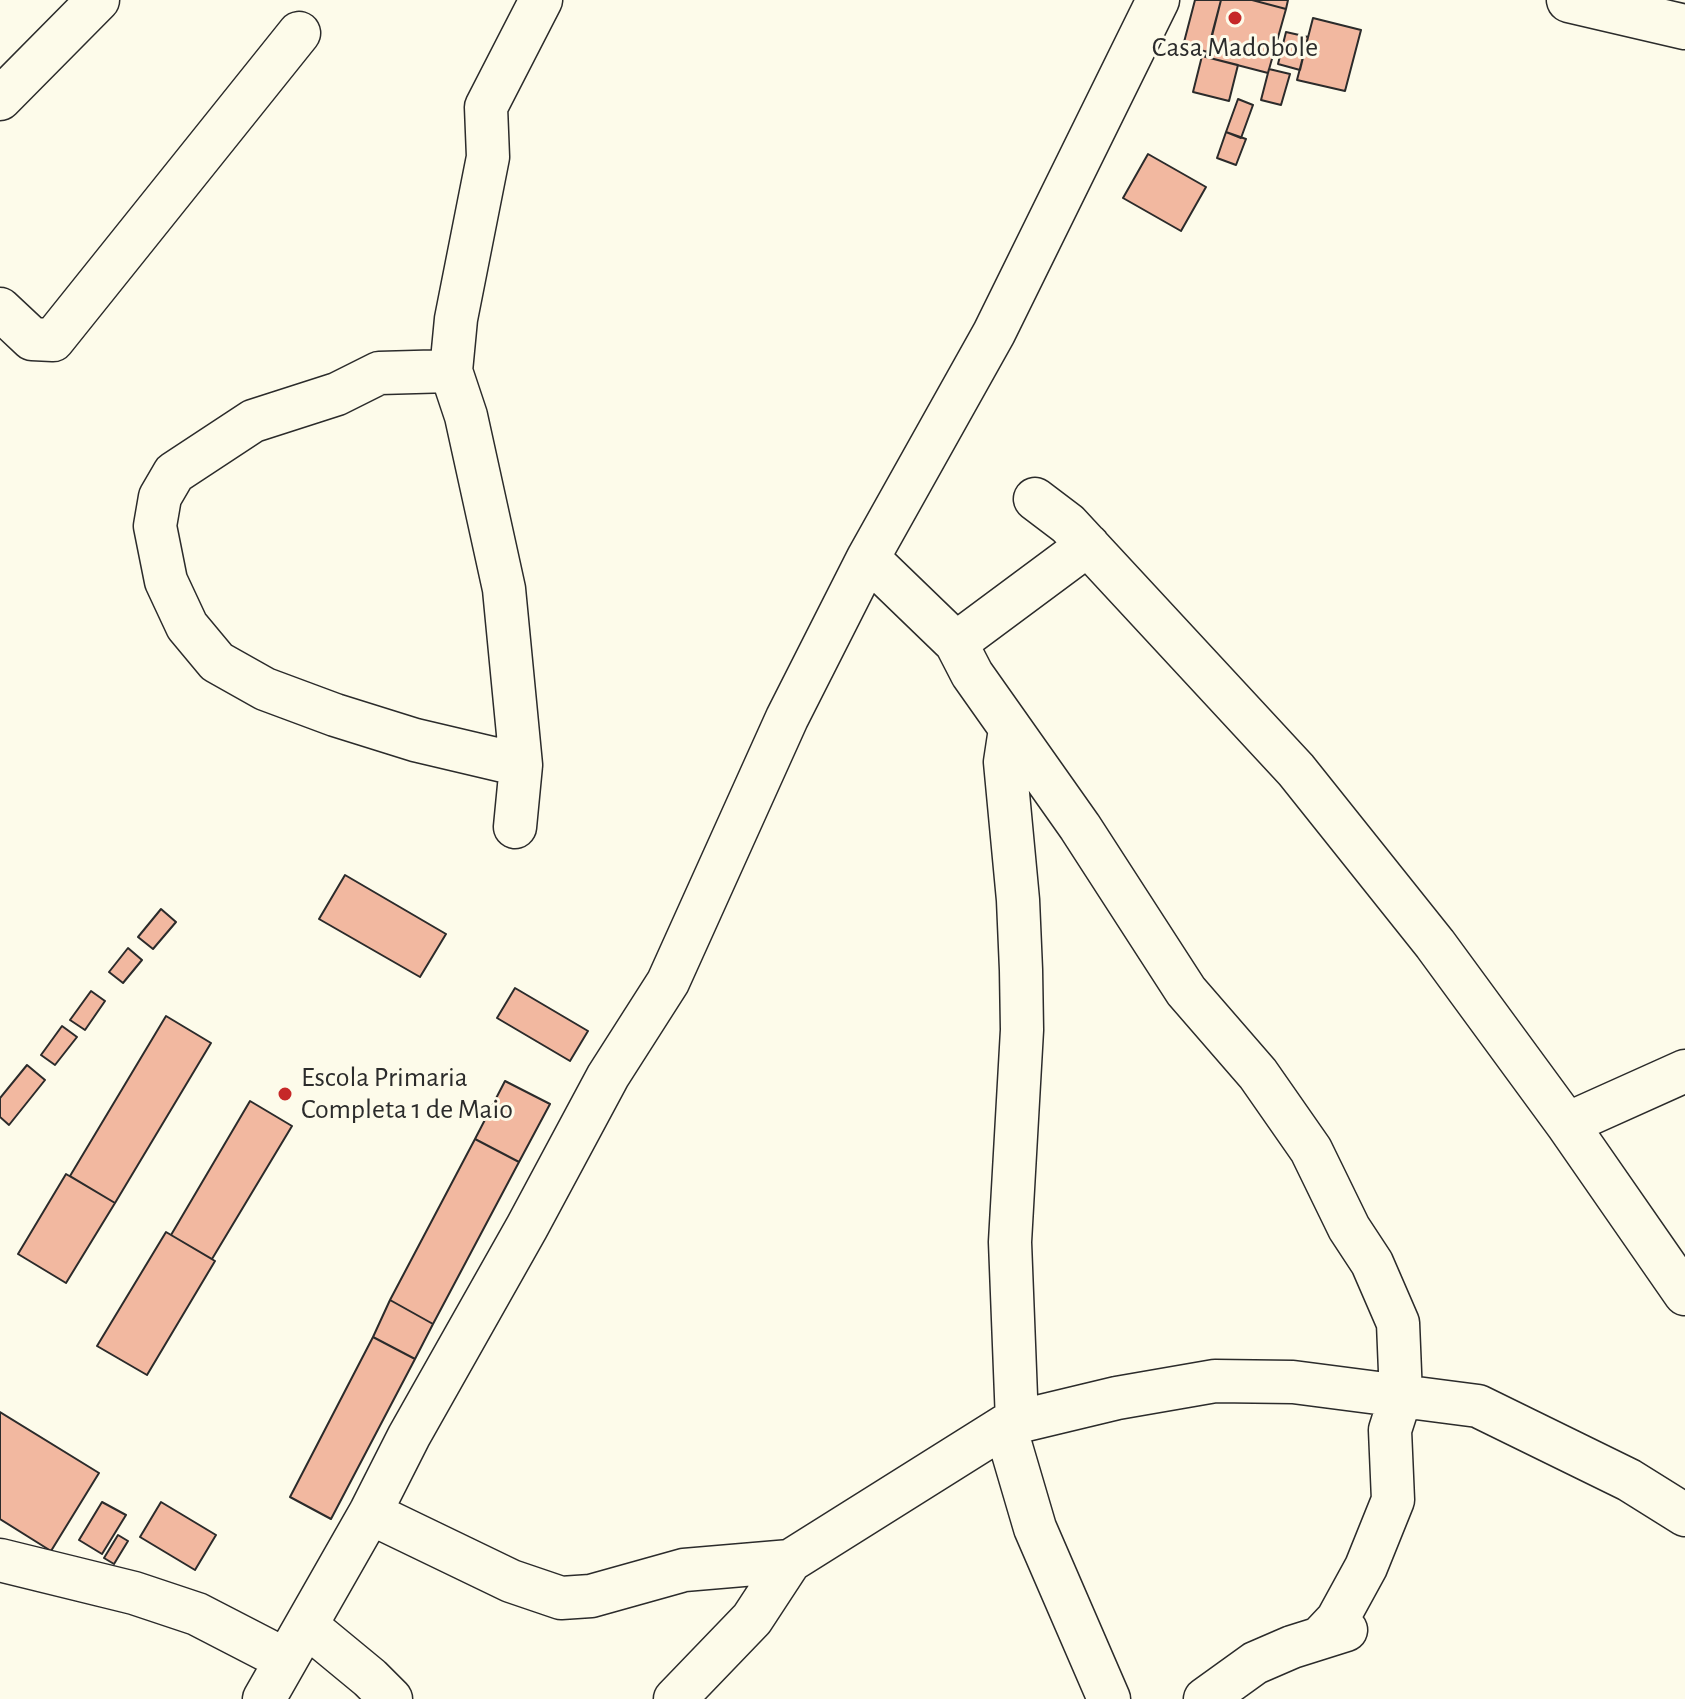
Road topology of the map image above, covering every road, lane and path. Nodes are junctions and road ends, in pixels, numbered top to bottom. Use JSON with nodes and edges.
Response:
{"nodes":[{"id":1,"x":98,"y":0,"type":"edge"},
{"id":2,"x":541,"y":0,"type":"edge"},
{"id":3,"x":1158,"y":0,"type":"edge"},
{"id":4,"x":1569,"y":0,"type":"edge"},
{"id":5,"x":1685,"y":27,"type":"edge"},
{"id":6,"x":299,"y":33,"type":"dead end"},
{"id":7,"x":0,"y":99,"type":"edge"},
{"id":8,"x":0,"y":309,"type":"edge"},
{"id":9,"x":451,"y":371,"type":"junction"},
{"id":10,"x":1035,"y":499,"type":"dead end"},
{"id":11,"x":1088,"y":545,"type":"junction"},
{"id":12,"x":868,"y":558,"type":"junction"},
{"id":13,"x":956,"y":643,"type":"junction"},
{"id":14,"x":1010,"y":729,"type":"junction"},
{"id":15,"x":521,"y":765,"type":"junction"},
{"id":16,"x":515,"y":827,"type":"dead end"},
{"id":17,"x":1685,"y":1071,"type":"edge"},
{"id":18,"x":1567,"y":1124,"type":"junction"},
{"id":19,"x":1685,"y":1294,"type":"edge"},
{"id":20,"x":1401,"y":1396,"type":"junction"},
{"id":21,"x":1011,"y":1424,"type":"junction"},
{"id":22,"x":370,"y":1513,"type":"junction"},
{"id":23,"x":1685,"y":1515,"type":"edge"},
{"id":24,"x":0,"y":1560,"type":"edge"},
{"id":25,"x":790,"y":1561,"type":"junction"},
{"id":26,"x":1369,"y":1623,"type":"dead end"},
{"id":27,"x":1320,"y":1638,"type":"junction"},
{"id":28,"x":296,"y":1643,"type":"junction"},
{"id":29,"x":264,"y":1699,"type":"edge"},
{"id":30,"x":391,"y":1699,"type":"edge"},
{"id":31,"x":675,"y":1699,"type":"edge"},
{"id":32,"x":1109,"y":1699,"type":"edge"},
{"id":33,"x":1205,"y":1699,"type":"edge"}],
"edges":[{"from":1,"to":7,"type":"street"},
{"from":2,"to":9,"type":"street"},
{"from":3,"to":12,"type":"street"},
{"from":4,"to":5,"type":"main road"},
{"from":6,"to":8,"type":"street"},
{"from":9,"to":15,"type":"street"},
{"from":9,"to":15,"type":"street"},
{"from":10,"to":11,"type":"street"},
{"from":11,"to":13,"type":"street"},
{"from":11,"to":18,"type":"street"},
{"from":12,"to":13,"type":"street"},
{"from":12,"to":22,"type":"street"},
{"from":13,"to":14,"type":"street"},
{"from":14,"to":20,"type":"street"},
{"from":14,"to":21,"type":"street"},
{"from":15,"to":16,"type":"street"},
{"from":17,"to":18,"type":"street"},
{"from":18,"to":19,"type":"street"},
{"from":20,"to":21,"type":"street"},
{"from":20,"to":23,"type":"street"},
{"from":20,"to":27,"type":"street"},
{"from":21,"to":25,"type":"street"},
{"from":21,"to":32,"type":"street"},
{"from":22,"to":25,"type":"street"},
{"from":22,"to":28,"type":"street"},
{"from":24,"to":28,"type":"street"},
{"from":25,"to":31,"type":"street"},
{"from":26,"to":27,"type":"street"},
{"from":27,"to":33,"type":"street"},
{"from":28,"to":29,"type":"street"},
{"from":28,"to":30,"type":"street"}]}
